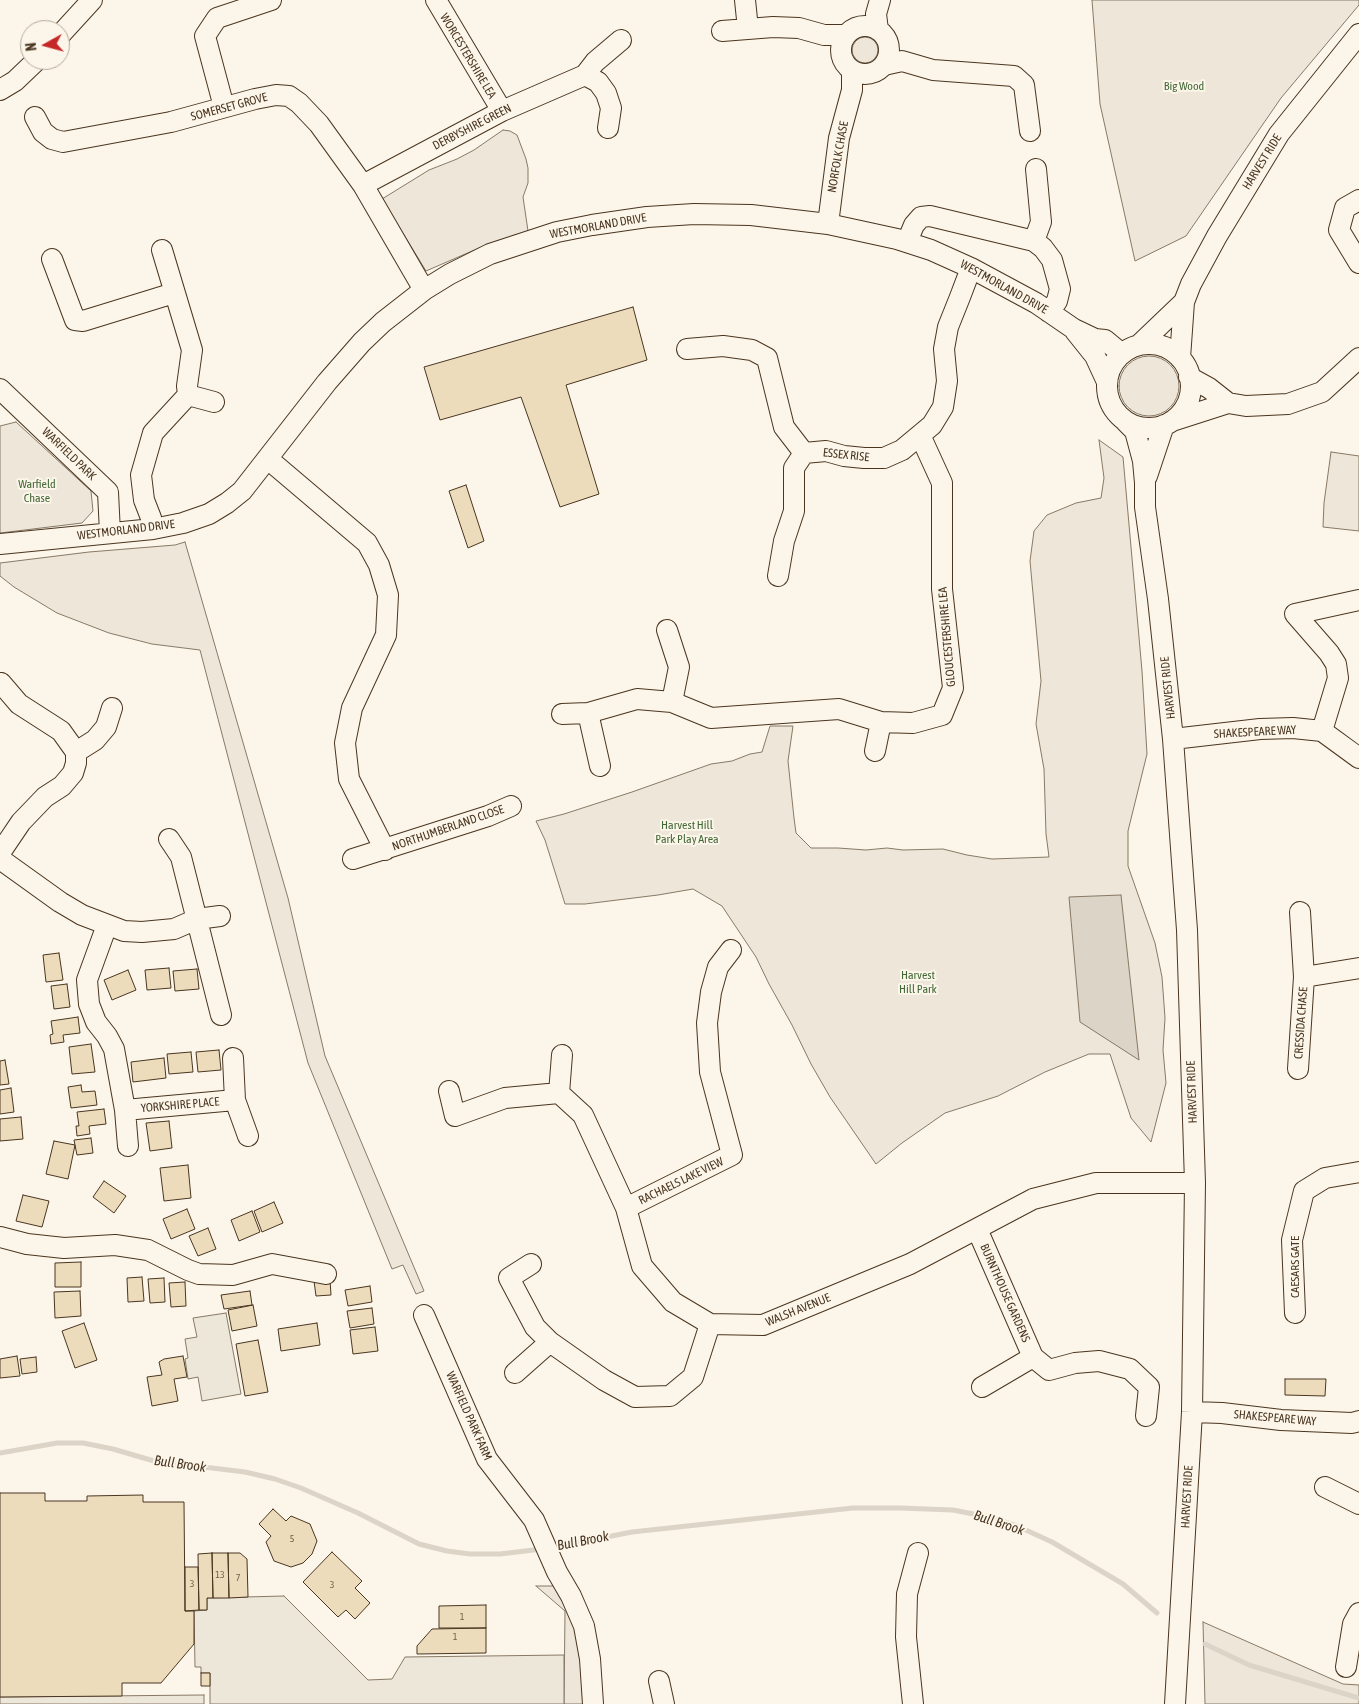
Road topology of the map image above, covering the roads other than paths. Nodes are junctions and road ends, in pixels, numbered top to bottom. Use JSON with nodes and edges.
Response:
{"nodes":[{"id":1,"x":92,"y":0,"type":"edge"},
{"id":2,"x":271,"y":0,"type":"edge"},
{"id":3,"x":436,"y":0,"type":"edge"},
{"id":4,"x":745,"y":0,"type":"edge"},
{"id":5,"x":875,"y":18,"type":"edge"},
{"id":6,"x":70,"y":24,"type":"edge"},
{"id":7,"x":748,"y":29,"type":"junction"},
{"id":8,"x":722,"y":31,"type":"dead end"},
{"id":9,"x":1359,"y":34,"type":"edge"},
{"id":10,"x":621,"y":40,"type":"dead end"},
{"id":11,"x":843,"y":42,"type":"junction"},
{"id":12,"x":891,"y":58,"type":"junction"},
{"id":13,"x":27,"y":70,"type":"edge"},
{"id":14,"x":585,"y":75,"type":"junction"},
{"id":15,"x":856,"y":79,"type":"junction"},
{"id":16,"x":0,"y":90,"type":"edge"},
{"id":17,"x":224,"y":107,"type":"junction"},
{"id":18,"x":502,"y":111,"type":"junction"},
{"id":19,"x":35,"y":117,"type":"dead end"},
{"id":20,"x":608,"y":128,"type":"dead end"},
{"id":21,"x":1030,"y":131,"type":"dead end"},
{"id":22,"x":1036,"y":169,"type":"dead end"},
{"id":23,"x":363,"y":185,"type":"junction"},
{"id":24,"x":1359,"y":200,"type":"edge"},
{"id":25,"x":828,"y":224,"type":"junction"},
{"id":26,"x":1034,"y":241,"type":"junction"},
{"id":27,"x":907,"y":242,"type":"junction"},
{"id":28,"x":162,"y":250,"type":"dead end"},
{"id":29,"x":52,"y":259,"type":"dead end"},
{"id":30,"x":1359,"y":263,"type":"edge"},
{"id":31,"x":970,"y":268,"type":"junction"},
{"id":32,"x":424,"y":290,"type":"junction"},
{"id":33,"x":174,"y":293,"type":"junction"},
{"id":34,"x":1184,"y":302,"type":"junction"},
{"id":35,"x":1049,"y":312,"type":"junction"},
{"id":36,"x":1074,"y":329,"type":"junction"},
{"id":37,"x":687,"y":349,"type":"dead end"},
{"id":38,"x":1131,"y":349,"type":"junction"},
{"id":39,"x":1180,"y":358,"type":"junction"},
{"id":40,"x":1359,"y":358,"type":"edge"},
{"id":41,"x":1189,"y":377,"type":"junction"},
{"id":42,"x":1107,"y":382,"type":"junction"},
{"id":43,"x":0,"y":389,"type":"edge"},
{"id":44,"x":188,"y":396,"type":"junction"},
{"id":45,"x":214,"y":402,"type":"dead end"},
{"id":46,"x":1228,"y":403,"type":"junction"},
{"id":47,"x":1126,"y":422,"type":"junction"},
{"id":48,"x":1168,"y":423,"type":"junction"},
{"id":49,"x":920,"y":435,"type":"junction"},
{"id":50,"x":804,"y":453,"type":"junction"},
{"id":51,"x":268,"y":459,"type":"junction"},
{"id":52,"x":1145,"y":482,"type":"junction"},
{"id":53,"x":153,"y":529,"type":"junction"},
{"id":54,"x":110,"y":533,"type":"junction"},
{"id":55,"x":0,"y":544,"type":"edge"},
{"id":56,"x":778,"y":576,"type":"dead end"},
{"id":57,"x":1359,"y":600,"type":"edge"},
{"id":58,"x":668,"y":630,"type":"dead end"},
{"id":59,"x":2,"y":683,"type":"dead end"},
{"id":60,"x":672,"y":702,"type":"junction"},
{"id":61,"x":112,"y":708,"type":"dead end"},
{"id":62,"x":588,"y":713,"type":"junction"},
{"id":63,"x":562,"y":714,"type":"dead end"},
{"id":64,"x":881,"y":722,"type":"junction"},
{"id":65,"x":1322,"y":731,"type":"junction"},
{"id":66,"x":1173,"y":739,"type":"junction"},
{"id":67,"x":875,"y":751,"type":"dead end"},
{"id":68,"x":76,"y":752,"type":"junction"},
{"id":69,"x":1359,"y":758,"type":"edge"},
{"id":70,"x":600,"y":766,"type":"dead end"},
{"id":71,"x":511,"y":806,"type":"dead end"},
{"id":72,"x":169,"y":839,"type":"dead end"},
{"id":73,"x":385,"y":850,"type":"junction"},
{"id":74,"x":0,"y":853,"type":"edge"},
{"id":75,"x":0,"y":859,"type":"edge"},
{"id":76,"x":354,"y":859,"type":"dead end"},
{"id":77,"x":1300,"y":912,"type":"dead end"},
{"id":78,"x":220,"y":916,"type":"dead end"},
{"id":79,"x":197,"y":919,"type":"junction"},
{"id":80,"x":106,"y":925,"type":"junction"},
{"id":81,"x":732,"y":950,"type":"dead end"},
{"id":82,"x":1359,"y":968,"type":"edge"},
{"id":83,"x":1304,"y":977,"type":"junction"},
{"id":84,"x":221,"y":1015,"type":"dead end"},
{"id":85,"x":562,"y":1055,"type":"dead end"},
{"id":86,"x":233,"y":1058,"type":"dead end"},
{"id":87,"x":1298,"y":1069,"type":"dead end"},
{"id":88,"x":449,"y":1091,"type":"dead end"},
{"id":89,"x":559,"y":1093,"type":"junction"},
{"id":90,"x":235,"y":1100,"type":"junction"},
{"id":91,"x":125,"y":1110,"type":"junction"},
{"id":92,"x":248,"y":1136,"type":"dead end"},
{"id":93,"x":128,"y":1146,"type":"dead end"},
{"id":94,"x":1359,"y":1172,"type":"edge"},
{"id":95,"x":1195,"y":1183,"type":"junction"},
{"id":96,"x":626,"y":1208,"type":"junction"},
{"id":97,"x":976,"y":1229,"type":"junction"},
{"id":98,"x":0,"y":1237,"type":"edge"},
{"id":99,"x":532,"y":1264,"type":"dead end"},
{"id":100,"x":326,"y":1274,"type":"dead end"},
{"id":101,"x":1295,"y":1313,"type":"dead end"},
{"id":102,"x":424,"y":1315,"type":"dead end"},
{"id":103,"x":710,"y":1324,"type":"junction"},
{"id":104,"x":550,"y":1342,"type":"junction"},
{"id":105,"x":1033,"y":1357,"type":"junction"},
{"id":106,"x":515,"y":1373,"type":"dead end"},
{"id":107,"x":982,"y":1387,"type":"dead end"},
{"id":108,"x":1192,"y":1412,"type":"junction"},
{"id":109,"x":1146,"y":1416,"type":"dead end"},
{"id":110,"x":1359,"y":1421,"type":"edge"},
{"id":111,"x":1325,"y":1487,"type":"dead end"},
{"id":112,"x":1359,"y":1504,"type":"edge"},
{"id":113,"x":918,"y":1553,"type":"dead end"},
{"id":114,"x":1359,"y":1613,"type":"edge"},
{"id":115,"x":1346,"y":1667,"type":"dead end"},
{"id":116,"x":659,"y":1681,"type":"dead end"},
{"id":117,"x":594,"y":1704,"type":"edge"},
{"id":118,"x":664,"y":1704,"type":"edge"},
{"id":119,"x":913,"y":1704,"type":"edge"},
{"id":120,"x":1175,"y":1704,"type":"edge"}],
"edges":[{"from":1,"to":6,"type":"street"},
{"from":2,"to":17,"type":"street"},
{"from":3,"to":18,"type":"street","name":"WORCESTERSHIRE LEA"},
{"from":4,"to":7,"type":"street"},
{"from":5,"to":11,"type":"street"},
{"from":5,"to":12,"type":"street"},
{"from":7,"to":8,"type":"street"},
{"from":7,"to":11,"type":"street"},
{"from":9,"to":34,"type":"street","name":"HARVEST RIDE"},
{"from":10,"to":14,"type":"street","name":"DERBYSHIRE GREEN"},
{"from":11,"to":15,"type":"street"},
{"from":12,"to":15,"type":"street"},
{"from":12,"to":21,"type":"street"},
{"from":13,"to":16,"type":"street"},
{"from":14,"to":18,"type":"street","name":"DERBYSHIRE GREEN"},
{"from":14,"to":20,"type":"street"},
{"from":15,"to":25,"type":"street","name":"NORFOLK CHASE"},
{"from":17,"to":19,"type":"street","name":"SOMERSET GROVE"},
{"from":17,"to":23,"type":"street","name":"SOMERSET GROVE"},
{"from":18,"to":23,"type":"street","name":"DERBYSHIRE GREEN"},
{"from":22,"to":26,"type":"street"},
{"from":23,"to":32,"type":"street","name":"SOMERSET GROVE"},
{"from":24,"to":30,"type":"street"},
{"from":25,"to":27,"type":"street","name":"WESTMORLAND DRIVE"},
{"from":25,"to":32,"type":"street","name":"WESTMORLAND DRIVE"},
{"from":26,"to":27,"type":"street"},
{"from":26,"to":35,"type":"street"},
{"from":27,"to":31,"type":"street","name":"WESTMORLAND DRIVE"},
{"from":28,"to":33,"type":"street"},
{"from":29,"to":33,"type":"street"},
{"from":31,"to":35,"type":"street","name":"WESTMORLAND DRIVE"},
{"from":31,"to":49,"type":"street","name":"ESSEX RISE"},
{"from":32,"to":51,"type":"street","name":"WESTMORLAND DRIVE"},
{"from":33,"to":44,"type":"street"},
{"from":34,"to":38,"type":"street","name":"HARVEST RIDE"},
{"from":34,"to":39,"type":"street","name":"HARVEST RIDE"},
{"from":35,"to":36,"type":"street","name":"WESTMORLAND DRIVE"},
{"from":36,"to":38,"type":"street","name":"WESTMORLAND DRIVE"},
{"from":36,"to":42,"type":"street","name":"WESTMORLAND DRIVE"},
{"from":37,"to":50,"type":"street"},
{"from":38,"to":39,"type":"street"},
{"from":38,"to":42,"type":"street"},
{"from":39,"to":41,"type":"street"},
{"from":40,"to":46,"type":"street"},
{"from":41,"to":46,"type":"street"},
{"from":41,"to":48,"type":"street"},
{"from":42,"to":47,"type":"street"},
{"from":43,"to":54,"type":"street","name":"WARFIELD PARK"},
{"from":44,"to":45,"type":"street"},
{"from":44,"to":53,"type":"street"},
{"from":46,"to":48,"type":"street"},
{"from":47,"to":48,"type":"street"},
{"from":47,"to":52,"type":"street","name":"HARVEST RIDE"},
{"from":48,"to":52,"type":"street","name":"HARVEST RIDE"},
{"from":49,"to":50,"type":"street","name":"ESSEX RISE"},
{"from":49,"to":64,"type":"street","name":"GLOUCESTERSHIRE LEA"},
{"from":50,"to":56,"type":"street"},
{"from":51,"to":53,"type":"street","name":"WESTMORLAND DRIVE"},
{"from":51,"to":73,"type":"street","name":"NORTHUMBERLAND CLOSE"},
{"from":52,"to":66,"type":"street","name":"HARVEST RIDE"},
{"from":53,"to":54,"type":"street","name":"WESTMORLAND DRIVE"},
{"from":54,"to":55,"type":"street","name":"WESTMORLAND DRIVE"},
{"from":57,"to":65,"type":"street"},
{"from":58,"to":60,"type":"street"},
{"from":59,"to":68,"type":"street"},
{"from":60,"to":62,"type":"street","name":"GLOUCESTERSHIRE LEA"},
{"from":60,"to":64,"type":"street","name":"GLOUCESTERSHIRE LEA"},
{"from":61,"to":68,"type":"street"},
{"from":62,"to":63,"type":"street","name":"GLOUCESTERSHIRE LEA"},
{"from":62,"to":70,"type":"street"},
{"from":64,"to":67,"type":"street"},
{"from":65,"to":66,"type":"street","name":"SHAKESPEARE WAY"},
{"from":65,"to":69,"type":"street"},
{"from":66,"to":95,"type":"street","name":"HARVEST RIDE"},
{"from":68,"to":74,"type":"street"},
{"from":71,"to":73,"type":"street","name":"NORTHUMBERLAND CLOSE"},
{"from":72,"to":79,"type":"street"},
{"from":73,"to":76,"type":"street","name":"NORTHUMBERLAND CLOSE"},
{"from":75,"to":80,"type":"street"},
{"from":77,"to":83,"type":"street","name":"CRESSIDA CHASE"},
{"from":78,"to":79,"type":"street"},
{"from":79,"to":80,"type":"street"},
{"from":79,"to":84,"type":"street"},
{"from":80,"to":91,"type":"street","name":"YORKSHIRE PLACE"},
{"from":81,"to":96,"type":"street","name":"RACHAELS LAKE VIEW"},
{"from":82,"to":83,"type":"street","name":"CRESSIDA CHASE"},
{"from":83,"to":87,"type":"street","name":"CRESSIDA CHASE"},
{"from":85,"to":89,"type":"street"},
{"from":86,"to":90,"type":"street","name":"YORKSHIRE PLACE"},
{"from":88,"to":89,"type":"street"},
{"from":89,"to":96,"type":"street","name":"WALSH AVENUE"},
{"from":90,"to":91,"type":"street","name":"YORKSHIRE PLACE"},
{"from":90,"to":92,"type":"street","name":"YORKSHIRE PLACE"},
{"from":91,"to":93,"type":"street","name":"YORKSHIRE PLACE"},
{"from":94,"to":101,"type":"street","name":"CAESARS GATE"},
{"from":95,"to":97,"type":"street","name":"WALSH AVENUE"},
{"from":95,"to":108,"type":"street","name":"HARVEST RIDE"},
{"from":96,"to":103,"type":"street","name":"WALSH AVENUE"},
{"from":97,"to":103,"type":"street","name":"WALSH AVENUE"},
{"from":97,"to":105,"type":"street","name":"BURNTHOUSE GARDENS"},
{"from":98,"to":100,"type":"street"},
{"from":99,"to":104,"type":"street"},
{"from":102,"to":117,"type":"street","name":"WARFIELD PARK FARM"},
{"from":103,"to":104,"type":"street"},
{"from":104,"to":106,"type":"street"},
{"from":105,"to":107,"type":"street","name":"BURNTHOUSE GARDENS"},
{"from":105,"to":109,"type":"street","name":"BURNTHOUSE GARDENS"},
{"from":108,"to":110,"type":"street","name":"SHAKESPEARE WAY"},
{"from":108,"to":120,"type":"street","name":"HARVEST RIDE"},
{"from":111,"to":112,"type":"street"},
{"from":113,"to":119,"type":"street"},
{"from":114,"to":115,"type":"street"},
{"from":116,"to":118,"type":"street"}]}
